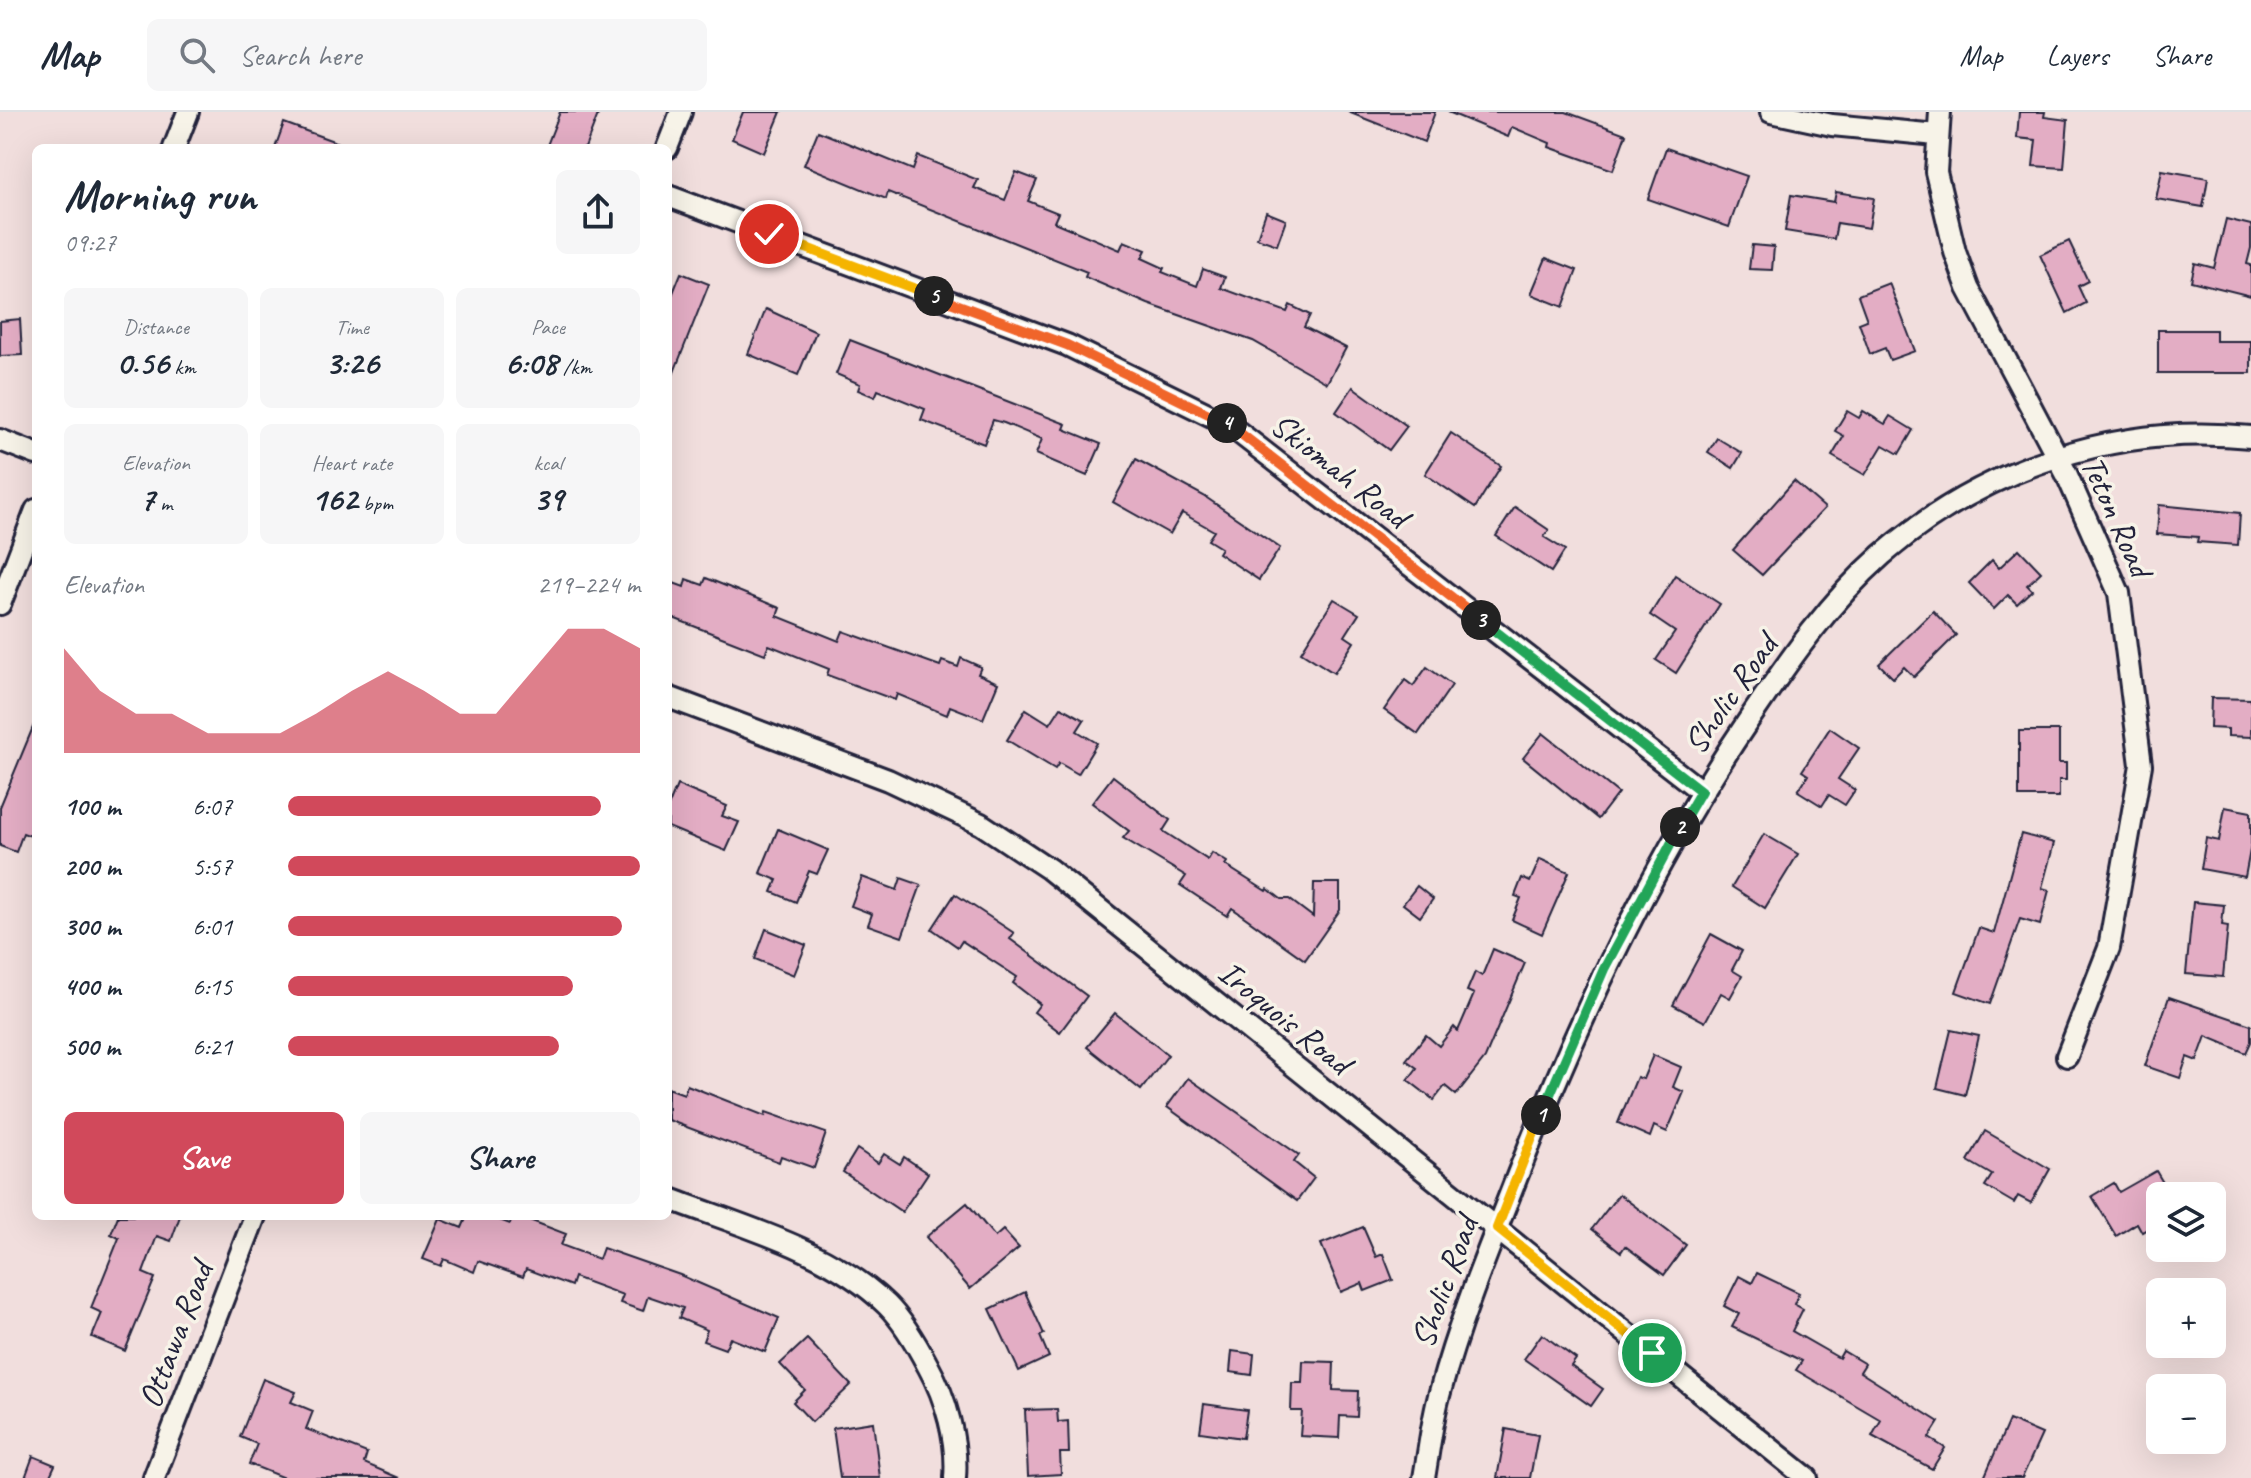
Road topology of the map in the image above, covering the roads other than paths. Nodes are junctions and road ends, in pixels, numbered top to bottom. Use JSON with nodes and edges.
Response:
{"nodes":[{"id":1,"x":188,"y":112,"type":"edge"},
{"id":2,"x":681,"y":112,"type":"edge"},
{"id":3,"x":1771,"y":112,"type":"edge"},
{"id":4,"x":1940,"y":112,"type":"edge"},
{"id":5,"x":1937,"y":135,"type":"junction"},
{"id":6,"x":176,"y":144,"type":"edge"},
{"id":7,"x":669,"y":144,"type":"edge"},
{"id":8,"x":672,"y":197,"type":"edge"},
{"id":9,"x":2251,"y":437,"type":"edge"},
{"id":10,"x":0,"y":440,"type":"edge"},
{"id":11,"x":32,"y":452,"type":"edge"},
{"id":12,"x":2056,"y":455,"type":"junction"},
{"id":13,"x":32,"y":520,"type":"edge"},
{"id":14,"x":0,"y":604,"type":"edge"},
{"id":15,"x":672,"y":699,"type":"edge"},
{"id":16,"x":1701,"y":791,"type":"junction"},
{"id":17,"x":2067,"y":1056,"type":"dead end"},
{"id":18,"x":672,"y":1200,"type":"edge"},
{"id":19,"x":253,"y":1220,"type":"edge"},
{"id":20,"x":1497,"y":1228,"type":"junction"},
{"id":21,"x":154,"y":1478,"type":"edge"},
{"id":22,"x":955,"y":1478,"type":"edge"},
{"id":23,"x":1424,"y":1478,"type":"edge"},
{"id":24,"x":1807,"y":1478,"type":"edge"}],
"edges":[{"from":1,"to":6,"type":"street"},
{"from":2,"to":7,"type":"street"},
{"from":3,"to":5,"type":"street"},
{"from":4,"to":5,"type":"street","name":"Teton Road"},
{"from":5,"to":12,"type":"street","name":"Teton Road"},
{"from":8,"to":16,"type":"street","name":"Skiomah Road"},
{"from":9,"to":12,"type":"street","name":"Sholic Road"},
{"from":10,"to":11,"type":"street"},
{"from":12,"to":16,"type":"street","name":"Sholic Road"},
{"from":12,"to":17,"type":"street","name":"Teton Road"},
{"from":13,"to":14,"type":"street"},
{"from":15,"to":20,"type":"street","name":"Iroquois Road"},
{"from":16,"to":20,"type":"street","name":"Sholic Road"},
{"from":18,"to":22,"type":"street"},
{"from":19,"to":21,"type":"street","name":"Ottawa Road"},
{"from":20,"to":23,"type":"street","name":"Sholic Road"},
{"from":20,"to":24,"type":"street","name":"Iroquois Road"}]}
